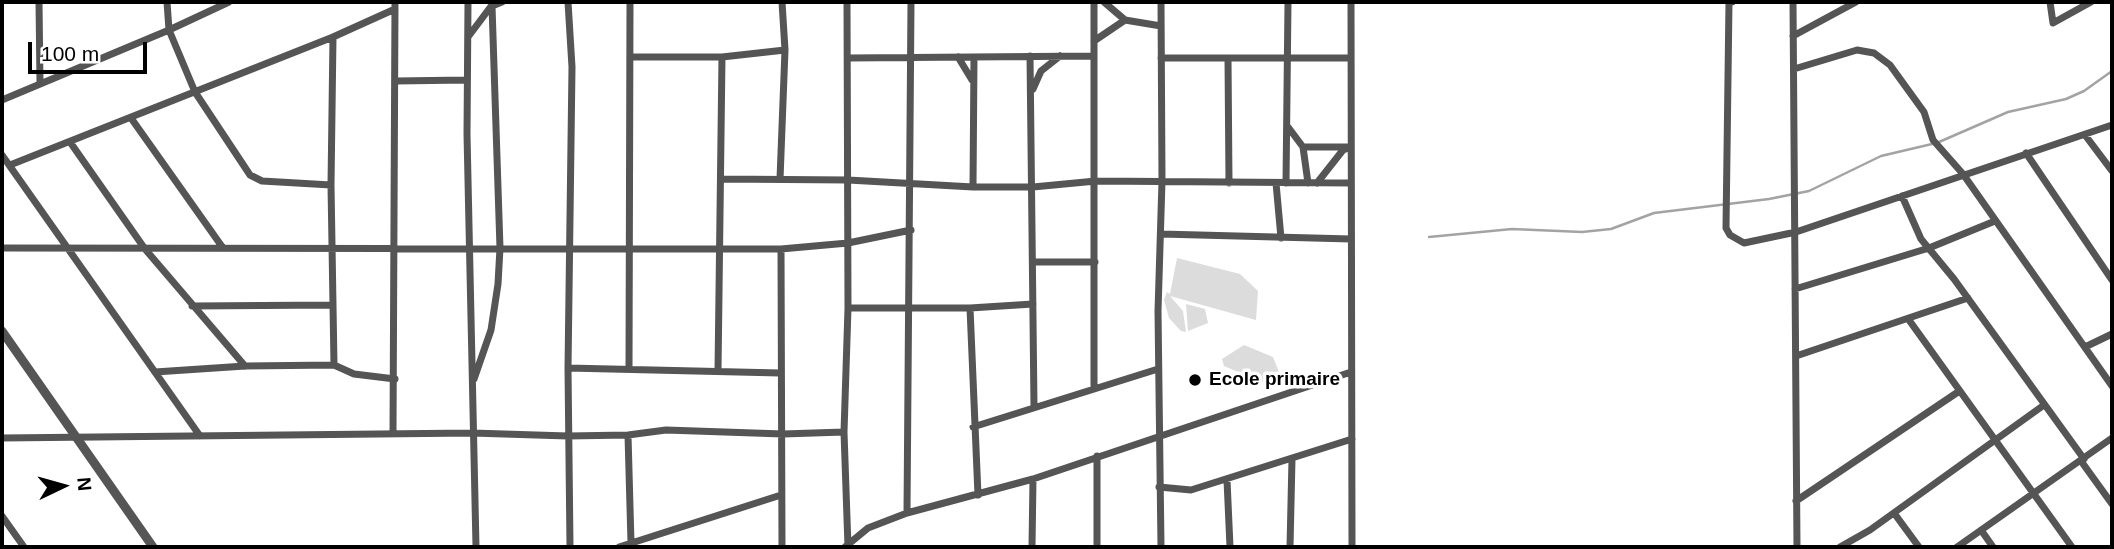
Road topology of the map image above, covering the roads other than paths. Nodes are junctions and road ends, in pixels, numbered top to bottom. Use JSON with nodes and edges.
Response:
{"nodes":[{"id":1,"x":40,"y":2,"type":"edge"},
{"id":2,"x":167,"y":2,"type":"edge"},
{"id":3,"x":229,"y":2,"type":"edge"},
{"id":4,"x":468,"y":2,"type":"edge"},
{"id":5,"x":502,"y":2,"type":"edge"},
{"id":6,"x":568,"y":2,"type":"edge"},
{"id":7,"x":630,"y":2,"type":"edge"},
{"id":8,"x":782,"y":2,"type":"edge"},
{"id":9,"x":847,"y":2,"type":"edge"},
{"id":10,"x":911,"y":2,"type":"edge"},
{"id":11,"x":1094,"y":2,"type":"edge"},
{"id":12,"x":1104,"y":2,"type":"edge"},
{"id":13,"x":1161,"y":2,"type":"edge"},
{"id":14,"x":1288,"y":2,"type":"edge"},
{"id":15,"x":1351,"y":2,"type":"edge"},
{"id":16,"x":1732,"y":2,"type":"edge"},
{"id":17,"x":1793,"y":2,"type":"edge"},
{"id":18,"x":1856,"y":2,"type":"edge"},
{"id":19,"x":2050,"y":2,"type":"edge"},
{"id":20,"x":2091,"y":2,"type":"edge"},
{"id":21,"x":494,"y":4,"type":"edge"},
{"id":22,"x":395,"y":5,"type":"edge"},
{"id":23,"x":1125,"y":20,"type":"junction"},
{"id":24,"x":1161,"y":26,"type":"junction"},
{"id":25,"x":169,"y":30,"type":"junction"},
{"id":26,"x":1793,"y":36,"type":"junction"},
{"id":27,"x":333,"y":37,"type":"junction"},
{"id":28,"x":468,"y":37,"type":"junction"},
{"id":29,"x":1094,"y":41,"type":"junction"},
{"id":30,"x":785,"y":50,"type":"junction"},
{"id":31,"x":1030,"y":55,"type":"junction"},
{"id":32,"x":1061,"y":56,"type":"junction"},
{"id":33,"x":1094,"y":56,"type":"junction"},
{"id":34,"x":630,"y":57,"type":"junction"},
{"id":35,"x":722,"y":57,"type":"junction"},
{"id":36,"x":910,"y":57,"type":"junction"},
{"id":37,"x":958,"y":57,"type":"junction"},
{"id":38,"x":974,"y":57,"type":"junction"},
{"id":39,"x":849,"y":58,"type":"junction"},
{"id":40,"x":1161,"y":58,"type":"junction"},
{"id":41,"x":1228,"y":58,"type":"junction"},
{"id":42,"x":1289,"y":58,"type":"junction"},
{"id":43,"x":1351,"y":58,"type":"junction"},
{"id":44,"x":1794,"y":69,"type":"junction"},
{"id":45,"x":467,"y":80,"type":"junction"},
{"id":46,"x":395,"y":81,"type":"junction"},
{"id":47,"x":40,"y":83,"type":"junction"},
{"id":48,"x":974,"y":85,"type":"junction"},
{"id":49,"x":195,"y":92,"type":"junction"},
{"id":50,"x":1031,"y":97,"type":"junction"},
{"id":51,"x":2,"y":100,"type":"edge"},
{"id":52,"x":131,"y":118,"type":"junction"},
{"id":53,"x":2112,"y":125,"type":"edge"},
{"id":54,"x":1287,"y":127,"type":"junction"},
{"id":55,"x":2085,"y":135,"type":"junction"},
{"id":56,"x":70,"y":142,"type":"junction"},
{"id":57,"x":1303,"y":147,"type":"junction"},
{"id":58,"x":1351,"y":147,"type":"junction"},
{"id":59,"x":2026,"y":153,"type":"junction"},
{"id":60,"x":2,"y":155,"type":"edge"},
{"id":61,"x":10,"y":165,"type":"junction"},
{"id":62,"x":2112,"y":171,"type":"edge"},
{"id":63,"x":1963,"y":174,"type":"junction"},
{"id":64,"x":721,"y":179,"type":"junction"},
{"id":65,"x":780,"y":179,"type":"junction"},
{"id":66,"x":848,"y":180,"type":"junction"},
{"id":67,"x":1096,"y":181,"type":"junction"},
{"id":68,"x":1162,"y":181,"type":"junction"},
{"id":69,"x":1229,"y":183,"type":"junction"},
{"id":70,"x":1276,"y":183,"type":"junction"},
{"id":71,"x":1286,"y":183,"type":"junction"},
{"id":72,"x":1308,"y":183,"type":"junction"},
{"id":73,"x":1317,"y":183,"type":"junction"},
{"id":74,"x":1351,"y":183,"type":"junction"},
{"id":75,"x":910,"y":184,"type":"junction"},
{"id":76,"x":331,"y":185,"type":"junction"},
{"id":77,"x":973,"y":187,"type":"junction"},
{"id":78,"x":1033,"y":187,"type":"junction"},
{"id":79,"x":1902,"y":196,"type":"junction"},
{"id":80,"x":1995,"y":221,"type":"junction"},
{"id":81,"x":911,"y":230,"type":"junction"},
{"id":82,"x":1796,"y":232,"type":"junction"},
{"id":83,"x":1161,"y":234,"type":"junction"},
{"id":84,"x":1281,"y":238,"type":"junction"},
{"id":85,"x":1351,"y":239,"type":"junction"},
{"id":86,"x":848,"y":243,"type":"junction"},
{"id":87,"x":332,"y":247,"type":"junction"},
{"id":88,"x":395,"y":247,"type":"junction"},
{"id":89,"x":631,"y":247,"type":"junction"},
{"id":90,"x":2,"y":248,"type":"edge"},
{"id":91,"x":67,"y":248,"type":"junction"},
{"id":92,"x":145,"y":248,"type":"junction"},
{"id":93,"x":223,"y":248,"type":"junction"},
{"id":94,"x":470,"y":248,"type":"junction"},
{"id":95,"x":500,"y":248,"type":"junction"},
{"id":96,"x":572,"y":248,"type":"junction"},
{"id":97,"x":719,"y":248,"type":"junction"},
{"id":98,"x":1929,"y":248,"type":"junction"},
{"id":99,"x":781,"y":249,"type":"junction"},
{"id":100,"x":1033,"y":262,"type":"junction"},
{"id":101,"x":1095,"y":262,"type":"junction"},
{"id":102,"x":2112,"y":280,"type":"edge"},
{"id":103,"x":1795,"y":289,"type":"junction"},
{"id":104,"x":1968,"y":298,"type":"junction"},
{"id":105,"x":1033,"y":304,"type":"junction"},
{"id":106,"x":332,"y":305,"type":"junction"},
{"id":107,"x":192,"y":306,"type":"junction"},
{"id":108,"x":909,"y":307,"type":"junction"},
{"id":109,"x":970,"y":308,"type":"junction"},
{"id":110,"x":848,"y":309,"type":"junction"},
{"id":111,"x":1909,"y":320,"type":"junction"},
{"id":112,"x":2,"y":331,"type":"edge"},
{"id":113,"x":2112,"y":334,"type":"edge"},
{"id":114,"x":2084,"y":347,"type":"junction"},
{"id":115,"x":1796,"y":356,"type":"junction"},
{"id":116,"x":334,"y":365,"type":"junction"},
{"id":117,"x":245,"y":366,"type":"junction"},
{"id":118,"x":568,"y":368,"type":"junction"},
{"id":119,"x":629,"y":369,"type":"junction"},
{"id":120,"x":1158,"y":369,"type":"junction"},
{"id":121,"x":718,"y":370,"type":"junction"},
{"id":122,"x":155,"y":372,"type":"junction"},
{"id":123,"x":1352,"y":372,"type":"junction"},
{"id":124,"x":780,"y":373,"type":"junction"},
{"id":125,"x":395,"y":379,"type":"junction"},
{"id":126,"x":471,"y":385,"type":"junction"},
{"id":127,"x":2112,"y":386,"type":"edge"},
{"id":128,"x":1094,"y":388,"type":"junction"},
{"id":129,"x":1958,"y":391,"type":"junction"},
{"id":130,"x":2044,"y":405,"type":"junction"},
{"id":131,"x":1034,"y":406,"type":"junction"},
{"id":132,"x":973,"y":426,"type":"junction"},
{"id":133,"x":844,"y":432,"type":"junction"},
{"id":134,"x":472,"y":433,"type":"junction"},
{"id":135,"x":393,"y":434,"type":"junction"},
{"id":136,"x":783,"y":434,"type":"junction"},
{"id":137,"x":628,"y":435,"type":"junction"},
{"id":138,"x":200,"y":436,"type":"junction"},
{"id":139,"x":568,"y":436,"type":"junction"},
{"id":140,"x":74,"y":437,"type":"junction"},
{"id":141,"x":1159,"y":437,"type":"junction"},
{"id":142,"x":2,"y":438,"type":"edge"},
{"id":143,"x":2112,"y":438,"type":"edge"},
{"id":144,"x":1352,"y":439,"type":"junction"},
{"id":145,"x":1994,"y":441,"type":"junction"},
{"id":146,"x":1097,"y":456,"type":"junction"},
{"id":147,"x":1292,"y":459,"type":"junction"},
{"id":148,"x":2082,"y":460,"type":"junction"},
{"id":149,"x":1033,"y":479,"type":"junction"},
{"id":150,"x":1227,"y":480,"type":"junction"},
{"id":151,"x":1160,"y":487,"type":"junction"},
{"id":152,"x":2035,"y":493,"type":"junction"},
{"id":153,"x":781,"y":495,"type":"junction"},
{"id":154,"x":978,"y":495,"type":"junction"},
{"id":155,"x":1796,"y":501,"type":"junction"},
{"id":156,"x":2112,"y":504,"type":"edge"},
{"id":157,"x":907,"y":513,"type":"junction"},
{"id":158,"x":1894,"y":513,"type":"junction"},
{"id":159,"x":2,"y":516,"type":"edge"},
{"id":160,"x":1981,"y":530,"type":"junction"},
{"id":161,"x":631,"y":543,"type":"junction"},
{"id":162,"x":150,"y":546,"type":"edge"},
{"id":163,"x":1032,"y":546,"type":"edge"},
{"id":164,"x":24,"y":547,"type":"edge"},
{"id":165,"x":476,"y":547,"type":"edge"},
{"id":166,"x":570,"y":547,"type":"edge"},
{"id":167,"x":619,"y":547,"type":"edge"},
{"id":168,"x":782,"y":547,"type":"edge"},
{"id":169,"x":847,"y":547,"type":"edge"},
{"id":170,"x":1023,"y":547,"type":"edge"},
{"id":171,"x":1097,"y":547,"type":"edge"},
{"id":172,"x":1161,"y":547,"type":"edge"},
{"id":173,"x":1230,"y":547,"type":"edge"},
{"id":174,"x":1290,"y":547,"type":"edge"},
{"id":175,"x":1352,"y":547,"type":"edge"},
{"id":176,"x":1797,"y":547,"type":"edge"},
{"id":177,"x":1840,"y":547,"type":"edge"},
{"id":178,"x":1919,"y":547,"type":"edge"},
{"id":179,"x":1957,"y":547,"type":"edge"},
{"id":180,"x":1993,"y":547,"type":"edge"},
{"id":181,"x":2071,"y":547,"type":"edge"}],
"edges":[{"from":1,"to":47,"type":"street"},
{"from":2,"to":25,"type":"street"},
{"from":3,"to":25,"type":"street"},
{"from":4,"to":28,"type":"street"},
{"from":5,"to":21,"type":"street"},
{"from":6,"to":96,"type":"street"},
{"from":7,"to":34,"type":"street"},
{"from":8,"to":30,"type":"street"},
{"from":9,"to":39,"type":"street"},
{"from":10,"to":36,"type":"street"},
{"from":11,"to":29,"type":"street"},
{"from":12,"to":23,"type":"street"},
{"from":13,"to":24,"type":"street"},
{"from":14,"to":42,"type":"street"},
{"from":15,"to":43,"type":"street"},
{"from":16,"to":82,"type":"street"},
{"from":17,"to":26,"type":"street"},
{"from":18,"to":26,"type":"street"},
{"from":19,"to":20,"type":"street"},
{"from":21,"to":28,"type":"street"},
{"from":21,"to":95,"type":"street"},
{"from":22,"to":27,"type":"street"},
{"from":22,"to":46,"type":"street"},
{"from":23,"to":24,"type":"street"},
{"from":23,"to":29,"type":"street"},
{"from":24,"to":40,"type":"street"},
{"from":25,"to":47,"type":"street"},
{"from":25,"to":49,"type":"street"},
{"from":26,"to":44,"type":"street"},
{"from":27,"to":49,"type":"street"},
{"from":27,"to":76,"type":"street"},
{"from":28,"to":45,"type":"street"},
{"from":29,"to":33,"type":"street"},
{"from":30,"to":35,"type":"street"},
{"from":30,"to":65,"type":"street"},
{"from":31,"to":32,"type":"street"},
{"from":31,"to":38,"type":"street"},
{"from":31,"to":50,"type":"street"},
{"from":32,"to":33,"type":"street"},
{"from":32,"to":50,"type":"street"},
{"from":33,"to":67,"type":"street"},
{"from":34,"to":35,"type":"street"},
{"from":34,"to":89,"type":"street"},
{"from":35,"to":64,"type":"street"},
{"from":36,"to":37,"type":"street"},
{"from":36,"to":39,"type":"street"},
{"from":36,"to":75,"type":"street"},
{"from":37,"to":38,"type":"street"},
{"from":37,"to":48,"type":"street"},
{"from":38,"to":48,"type":"street"},
{"from":39,"to":66,"type":"street"},
{"from":40,"to":41,"type":"street"},
{"from":40,"to":68,"type":"street"},
{"from":41,"to":42,"type":"street"},
{"from":41,"to":69,"type":"street"},
{"from":42,"to":43,"type":"street"},
{"from":42,"to":54,"type":"street"},
{"from":43,"to":58,"type":"street"},
{"from":44,"to":63,"type":"street"},
{"from":44,"to":82,"type":"street"},
{"from":45,"to":46,"type":"street"},
{"from":45,"to":94,"type":"street"},
{"from":46,"to":88,"type":"street"},
{"from":47,"to":51,"type":"street"},
{"from":48,"to":77,"type":"street"},
{"from":49,"to":52,"type":"street"},
{"from":49,"to":76,"type":"street"},
{"from":50,"to":78,"type":"street"},
{"from":52,"to":56,"type":"street"},
{"from":52,"to":93,"type":"street"},
{"from":53,"to":55,"type":"street"},
{"from":54,"to":57,"type":"street"},
{"from":54,"to":71,"type":"street"},
{"from":55,"to":59,"type":"street"},
{"from":55,"to":62,"type":"street"},
{"from":56,"to":61,"type":"street"},
{"from":56,"to":92,"type":"street"},
{"from":57,"to":58,"type":"street"},
{"from":57,"to":72,"type":"street"},
{"from":58,"to":73,"type":"street"},
{"from":58,"to":74,"type":"street"},
{"from":59,"to":63,"type":"street"},
{"from":59,"to":102,"type":"street"},
{"from":60,"to":61,"type":"street"},
{"from":61,"to":91,"type":"street"},
{"from":63,"to":79,"type":"street"},
{"from":63,"to":80,"type":"street"},
{"from":64,"to":65,"type":"street"},
{"from":64,"to":97,"type":"street"},
{"from":65,"to":66,"type":"street"},
{"from":66,"to":75,"type":"street"},
{"from":66,"to":86,"type":"street"},
{"from":67,"to":68,"type":"street"},
{"from":67,"to":78,"type":"street"},
{"from":67,"to":101,"type":"street"},
{"from":68,"to":69,"type":"street"},
{"from":68,"to":83,"type":"street"},
{"from":69,"to":70,"type":"street"},
{"from":70,"to":71,"type":"street"},
{"from":70,"to":84,"type":"street"},
{"from":71,"to":72,"type":"street"},
{"from":72,"to":73,"type":"street"},
{"from":73,"to":74,"type":"street"},
{"from":74,"to":85,"type":"street"},
{"from":75,"to":77,"type":"street"},
{"from":75,"to":81,"type":"street"},
{"from":76,"to":87,"type":"street"},
{"from":77,"to":78,"type":"street"},
{"from":78,"to":100,"type":"street"},
{"from":79,"to":82,"type":"street"},
{"from":79,"to":98,"type":"street"},
{"from":80,"to":98,"type":"street"},
{"from":80,"to":114,"type":"street"},
{"from":81,"to":86,"type":"street"},
{"from":81,"to":108,"type":"street"},
{"from":82,"to":103,"type":"street"},
{"from":83,"to":84,"type":"street"},
{"from":83,"to":120,"type":"street"},
{"from":84,"to":85,"type":"street"},
{"from":85,"to":123,"type":"street"},
{"from":86,"to":99,"type":"street"},
{"from":86,"to":110,"type":"street"},
{"from":87,"to":88,"type":"street"},
{"from":87,"to":93,"type":"street"},
{"from":87,"to":106,"type":"street"},
{"from":88,"to":94,"type":"street"},
{"from":88,"to":125,"type":"street"},
{"from":89,"to":96,"type":"street"},
{"from":89,"to":97,"type":"street"},
{"from":89,"to":119,"type":"street"},
{"from":90,"to":91,"type":"street"},
{"from":91,"to":92,"type":"street"},
{"from":91,"to":122,"type":"street"},
{"from":92,"to":93,"type":"street"},
{"from":92,"to":107,"type":"street"},
{"from":94,"to":95,"type":"street"},
{"from":94,"to":126,"type":"street"},
{"from":95,"to":96,"type":"street"},
{"from":95,"to":126,"type":"street"},
{"from":96,"to":118,"type":"street"},
{"from":97,"to":99,"type":"street"},
{"from":97,"to":121,"type":"street"},
{"from":98,"to":103,"type":"street"},
{"from":98,"to":104,"type":"street"},
{"from":99,"to":124,"type":"street"},
{"from":100,"to":101,"type":"street"},
{"from":100,"to":105,"type":"street"},
{"from":101,"to":128,"type":"street"},
{"from":103,"to":115,"type":"street"},
{"from":104,"to":111,"type":"street"},
{"from":104,"to":130,"type":"street"},
{"from":105,"to":109,"type":"street"},
{"from":105,"to":131,"type":"street"},
{"from":106,"to":107,"type":"street"},
{"from":106,"to":116,"type":"street"},
{"from":107,"to":117,"type":"street"},
{"from":108,"to":109,"type":"street"},
{"from":108,"to":110,"type":"street"},
{"from":108,"to":157,"type":"street"},
{"from":109,"to":132,"type":"street"},
{"from":110,"to":133,"type":"street"},
{"from":111,"to":115,"type":"street"},
{"from":111,"to":129,"type":"street"},
{"from":112,"to":140,"type":"street"},
{"from":113,"to":114,"type":"street"},
{"from":114,"to":127,"type":"street"},
{"from":115,"to":155,"type":"street"},
{"from":116,"to":117,"type":"street"},
{"from":116,"to":125,"type":"street"},
{"from":117,"to":122,"type":"street"},
{"from":118,"to":119,"type":"street"},
{"from":118,"to":139,"type":"street"},
{"from":119,"to":121,"type":"street"},
{"from":120,"to":128,"type":"street"},
{"from":120,"to":141,"type":"street"},
{"from":121,"to":124,"type":"street"},
{"from":122,"to":138,"type":"street"},
{"from":123,"to":141,"type":"street"},
{"from":123,"to":144,"type":"street"},
{"from":124,"to":136,"type":"street"},
{"from":125,"to":135,"type":"street"},
{"from":126,"to":134,"type":"street"},
{"from":128,"to":131,"type":"street"},
{"from":129,"to":145,"type":"street"},
{"from":129,"to":155,"type":"street"},
{"from":130,"to":145,"type":"street"},
{"from":130,"to":148,"type":"street"},
{"from":131,"to":132,"type":"street"},
{"from":132,"to":154,"type":"street"},
{"from":133,"to":136,"type":"street"},
{"from":133,"to":169,"type":"street"},
{"from":134,"to":135,"type":"street"},
{"from":134,"to":139,"type":"street"},
{"from":134,"to":165,"type":"street"},
{"from":135,"to":138,"type":"street"},
{"from":136,"to":137,"type":"street"},
{"from":136,"to":153,"type":"street"},
{"from":137,"to":139,"type":"street"},
{"from":137,"to":161,"type":"street"},
{"from":138,"to":140,"type":"street"},
{"from":139,"to":166,"type":"street"},
{"from":140,"to":142,"type":"street"},
{"from":140,"to":162,"type":"street"},
{"from":141,"to":146,"type":"street"},
{"from":141,"to":151,"type":"street"},
{"from":143,"to":148,"type":"street"},
{"from":144,"to":147,"type":"street"},
{"from":144,"to":175,"type":"street"},
{"from":145,"to":152,"type":"street"},
{"from":145,"to":158,"type":"street"},
{"from":146,"to":149,"type":"street"},
{"from":146,"to":171,"type":"street"},
{"from":147,"to":150,"type":"street"},
{"from":147,"to":174,"type":"street"},
{"from":148,"to":152,"type":"street"},
{"from":148,"to":156,"type":"street"},
{"from":149,"to":154,"type":"street"},
{"from":149,"to":163,"type":"street"},
{"from":150,"to":151,"type":"street"},
{"from":150,"to":173,"type":"street"},
{"from":151,"to":172,"type":"street"},
{"from":152,"to":160,"type":"street"},
{"from":152,"to":181,"type":"street"},
{"from":153,"to":161,"type":"street"},
{"from":153,"to":168,"type":"street"},
{"from":154,"to":157,"type":"street"},
{"from":155,"to":176,"type":"street"},
{"from":157,"to":169,"type":"street"},
{"from":158,"to":177,"type":"street"},
{"from":158,"to":178,"type":"street"},
{"from":159,"to":164,"type":"street"},
{"from":160,"to":179,"type":"street"},
{"from":160,"to":180,"type":"street"},
{"from":161,"to":167,"type":"street"},
{"from":163,"to":170,"type":"street"}]}
